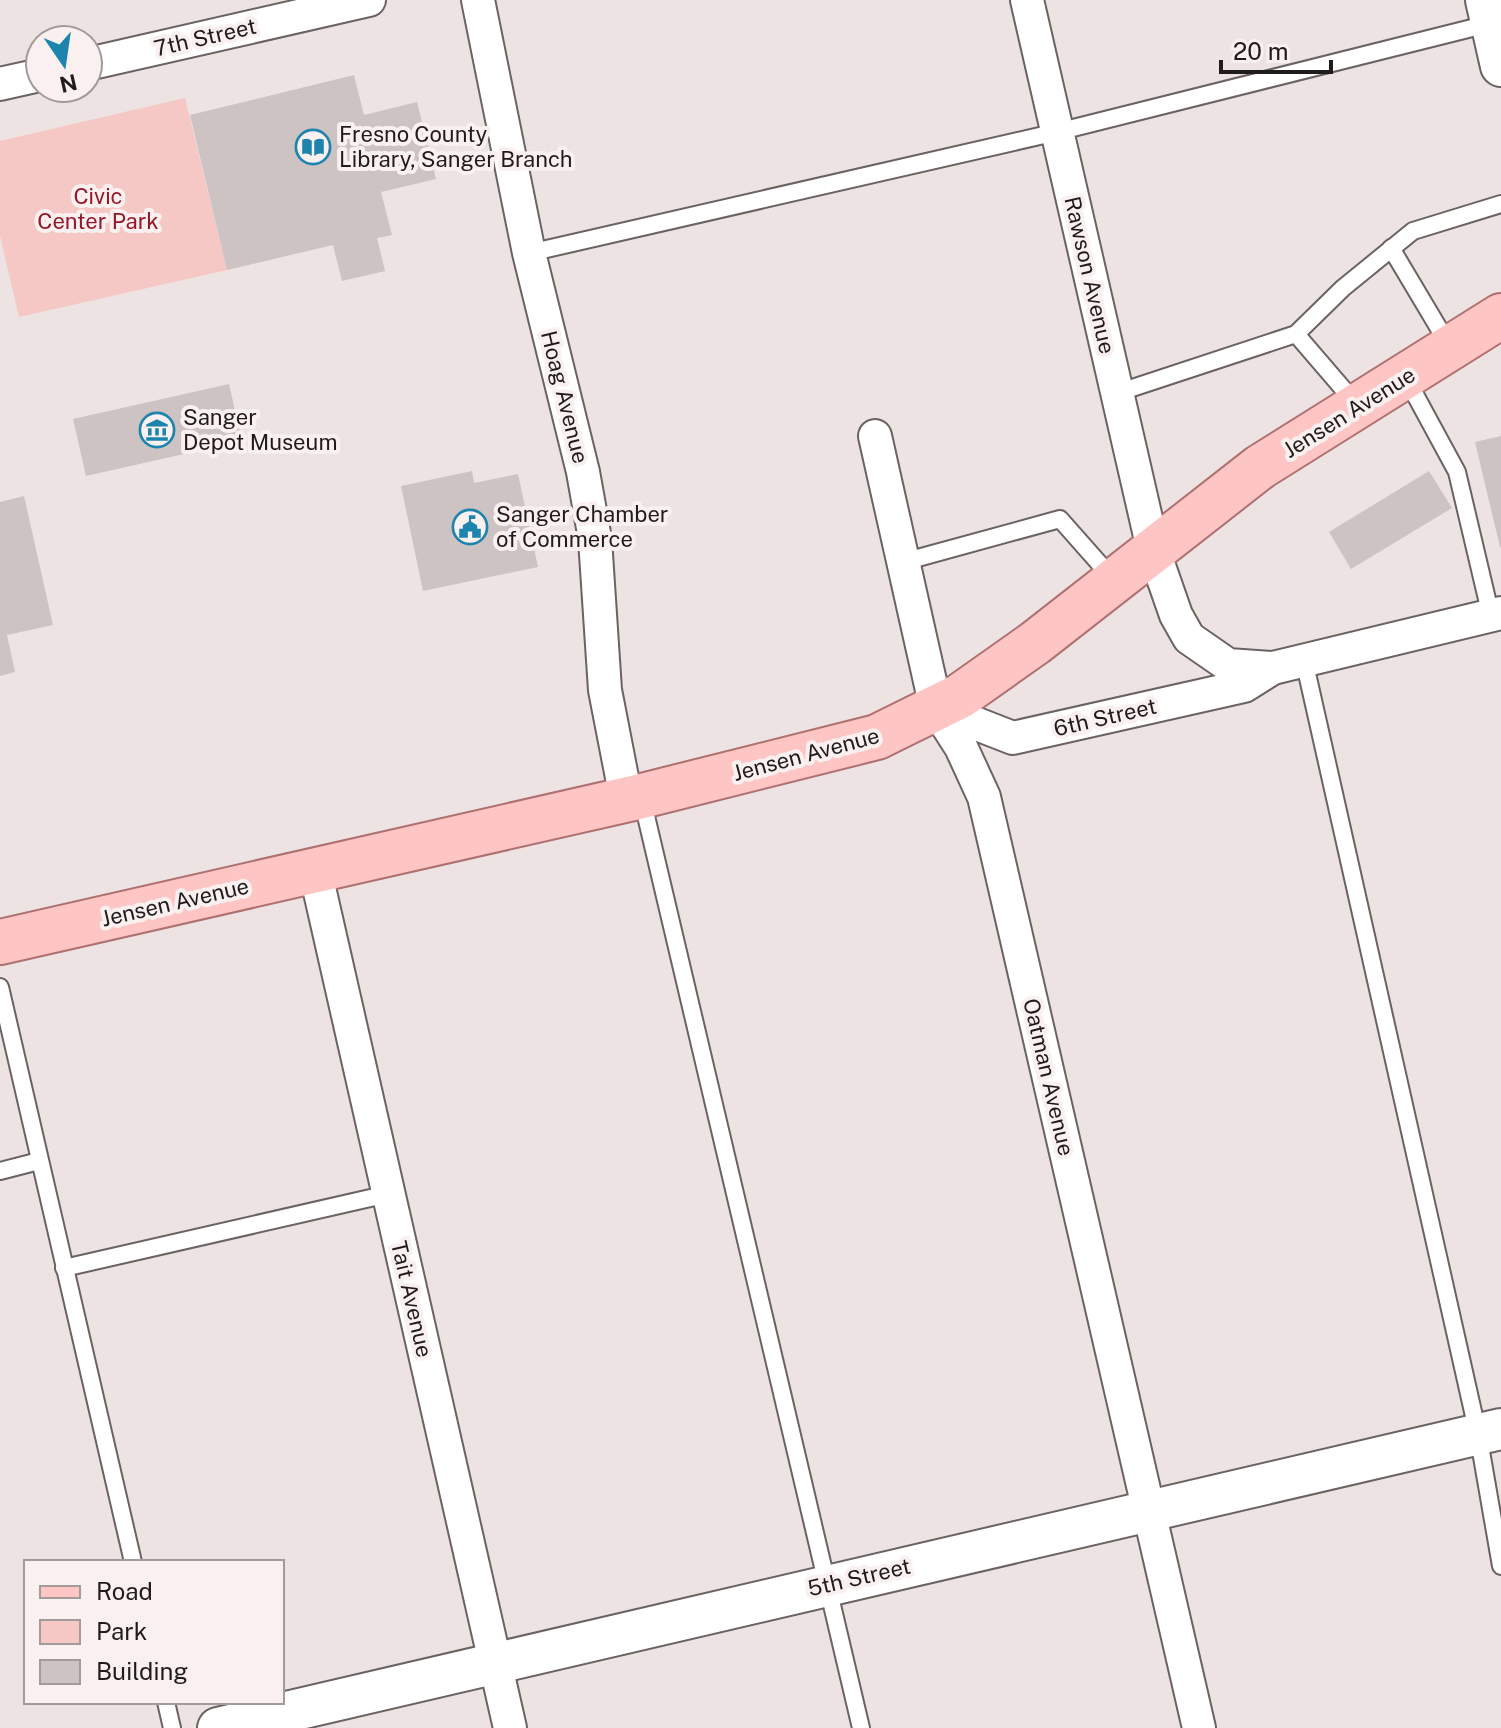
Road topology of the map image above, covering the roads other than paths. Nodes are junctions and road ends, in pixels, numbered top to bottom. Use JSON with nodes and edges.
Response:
{"nodes":[{"id":1,"x":369,"y":0,"type":"edge"},
{"id":2,"x":478,"y":0,"type":"edge"},
{"id":3,"x":1027,"y":0,"type":"edge"},
{"id":4,"x":1493,"y":14,"type":"edge"},
{"id":5,"x":104,"y":60,"type":"edge"},
{"id":6,"x":1501,"y":66,"type":"edge"},
{"id":7,"x":24,"y":79,"type":"edge"},
{"id":8,"x":0,"y":84,"type":"edge"},
{"id":9,"x":1057,"y":132,"type":"junction"},
{"id":10,"x":1501,"y":204,"type":"edge"},
{"id":11,"x":1391,"y":248,"type":"junction"},
{"id":12,"x":529,"y":253,"type":"junction"},
{"id":13,"x":1501,"y":316,"type":"edge"},
{"id":14,"x":1296,"y":334,"type":"junction"},
{"id":15,"x":1451,"y":348,"type":"junction"},
{"id":16,"x":1405,"y":376,"type":"junction"},
{"id":17,"x":1117,"y":393,"type":"junction"},
{"id":18,"x":1358,"y":406,"type":"junction"},
{"id":19,"x":875,"y":436,"type":"dead end"},
{"id":20,"x":1153,"y":549,"type":"junction"},
{"id":21,"x":903,"y":562,"type":"junction"},
{"id":22,"x":1114,"y":580,"type":"junction"},
{"id":23,"x":1496,"y":614,"type":"edge"},
{"id":24,"x":1289,"y":664,"type":"junction"},
{"id":25,"x":936,"y":708,"type":"junction"},
{"id":26,"x":634,"y":797,"type":"junction"},
{"id":27,"x":315,"y":870,"type":"junction"},
{"id":28,"x":0,"y":942,"type":"edge"},
{"id":29,"x":0,"y":987,"type":"edge"},
{"id":30,"x":39,"y":1161,"type":"junction"},
{"id":31,"x":0,"y":1171,"type":"edge"},
{"id":32,"x":388,"y":1194,"type":"junction"},
{"id":33,"x":64,"y":1268,"type":"junction"},
{"id":34,"x":1489,"y":1432,"type":"edge"},
{"id":35,"x":1150,"y":1512,"type":"junction"},
{"id":36,"x":133,"y":1560,"type":"edge"},
{"id":37,"x":1501,"y":1566,"type":"edge"},
{"id":38,"x":830,"y":1584,"type":"junction"},
{"id":39,"x":495,"y":1663,"type":"junction"},
{"id":40,"x":166,"y":1704,"type":"edge"},
{"id":41,"x":172,"y":1728,"type":"edge"},
{"id":42,"x":218,"y":1728,"type":"edge"},
{"id":43,"x":510,"y":1728,"type":"edge"},
{"id":44,"x":861,"y":1728,"type":"edge"},
{"id":45,"x":1199,"y":1728,"type":"edge"}],
"edges":[{"from":1,"to":5,"type":"street","name":"7th Street"},
{"from":2,"to":12,"type":"street","name":"Hoag Avenue"},
{"from":3,"to":9,"type":"street","name":"Rawson Avenue"},
{"from":4,"to":6,"type":"street"},
{"from":4,"to":9,"type":"lane"},
{"from":7,"to":8,"type":"street"},
{"from":9,"to":12,"type":"lane"},
{"from":9,"to":17,"type":"street","name":"Rawson Avenue"},
{"from":10,"to":11,"type":"lane"},
{"from":11,"to":14,"type":"lane"},
{"from":11,"to":15,"type":"lane"},
{"from":12,"to":26,"type":"street","name":"Hoag Avenue"},
{"from":13,"to":15,"type":"main road","name":"Jensen Avenue"},
{"from":14,"to":17,"type":"lane"},
{"from":14,"to":18,"type":"lane"},
{"from":15,"to":16,"type":"main road","name":"Jensen Avenue"},
{"from":16,"to":18,"type":"main road","name":"Jensen Avenue"},
{"from":16,"to":23,"type":"lane"},
{"from":17,"to":20,"type":"street","name":"Rawson Avenue"},
{"from":18,"to":20,"type":"main road","name":"Jensen Avenue"},
{"from":19,"to":21,"type":"street","name":"Oatman Avenue"},
{"from":20,"to":22,"type":"main road","name":"Jensen Avenue"},
{"from":20,"to":24,"type":"street","name":"6th Street"},
{"from":21,"to":22,"type":"lane"},
{"from":21,"to":25,"type":"street","name":"Oatman Avenue"},
{"from":22,"to":25,"type":"main road","name":"Jensen Avenue"},
{"from":23,"to":24,"type":"street","name":"6th Street"},
{"from":24,"to":25,"type":"street","name":"6th Street"},
{"from":24,"to":34,"type":"lane"},
{"from":25,"to":26,"type":"main road","name":"Jensen Avenue"},
{"from":25,"to":35,"type":"street","name":"Oatman Avenue"},
{"from":26,"to":27,"type":"main road","name":"Jensen Avenue"},
{"from":26,"to":38,"type":"lane"},
{"from":27,"to":28,"type":"main road","name":"Jensen Avenue"},
{"from":27,"to":32,"type":"street","name":"Tait Avenue"},
{"from":29,"to":30,"type":"lane"},
{"from":30,"to":31,"type":"lane"},
{"from":30,"to":33,"type":"lane"},
{"from":32,"to":33,"type":"lane"},
{"from":32,"to":39,"type":"street","name":"Tait Avenue"},
{"from":33,"to":36,"type":"lane"},
{"from":34,"to":35,"type":"street","name":"5th Street"},
{"from":34,"to":37,"type":"lane"},
{"from":35,"to":38,"type":"street","name":"5th Street"},
{"from":35,"to":45,"type":"street","name":"Oatman Avenue"},
{"from":38,"to":39,"type":"street","name":"5th Street"},
{"from":38,"to":44,"type":"lane"},
{"from":39,"to":42,"type":"street","name":"5th Street"},
{"from":39,"to":43,"type":"street","name":"Tait Avenue"},
{"from":40,"to":41,"type":"lane"}]}
